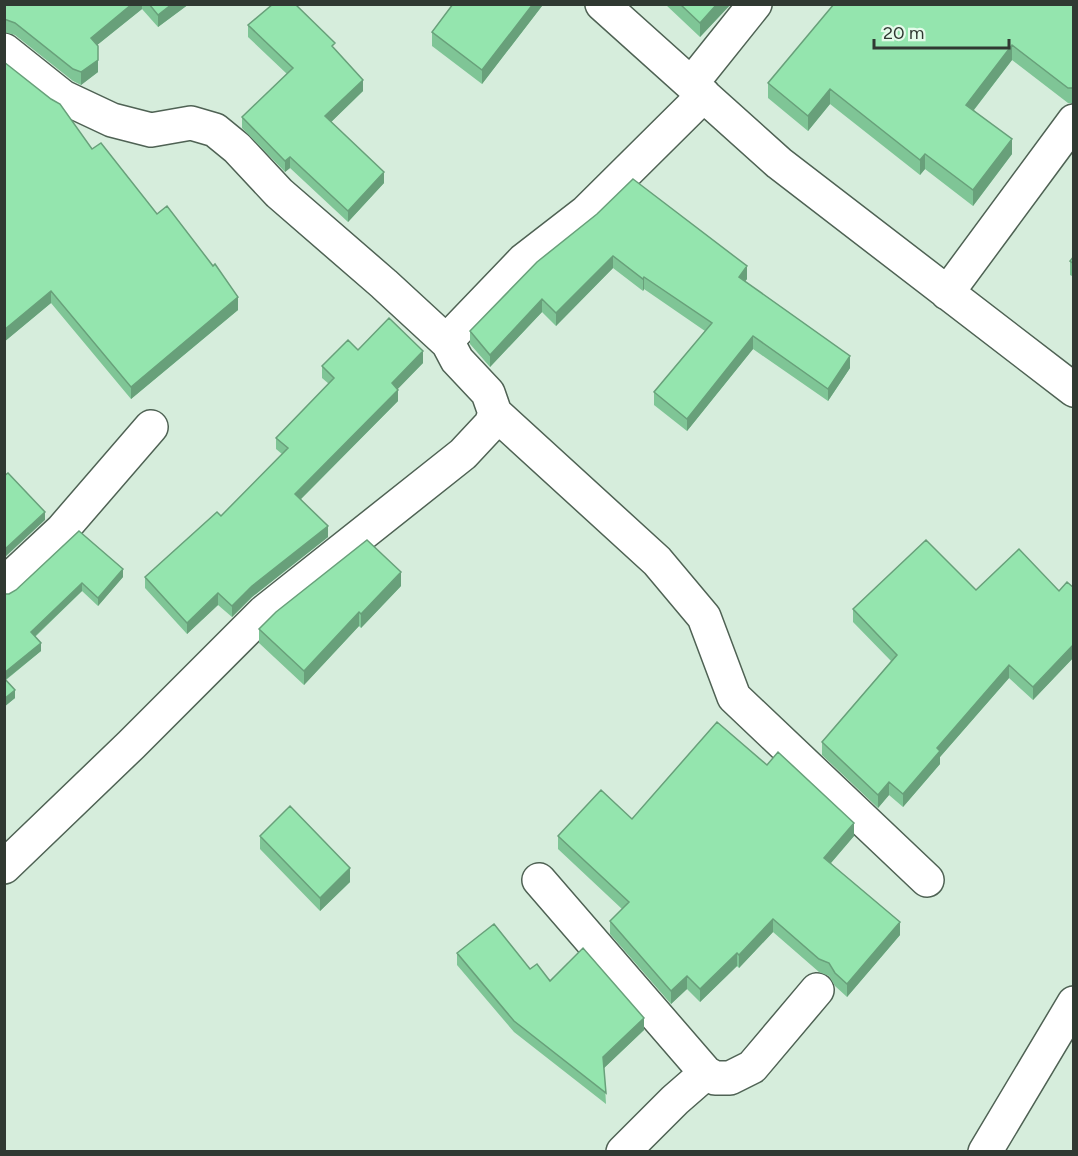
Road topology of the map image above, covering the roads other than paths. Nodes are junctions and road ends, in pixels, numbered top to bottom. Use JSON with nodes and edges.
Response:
{"nodes":[{"id":1,"x":602,"y":4,"type":"edge"},
{"id":2,"x":755,"y":4,"type":"edge"},
{"id":3,"x":4,"y":50,"type":"edge"},
{"id":4,"x":697,"y":89,"type":"junction"},
{"id":5,"x":1074,"y":121,"type":"edge"},
{"id":6,"x":947,"y":293,"type":"junction"},
{"id":7,"x":448,"y":343,"type":"junction"},
{"id":8,"x":1074,"y":390,"type":"edge"},
{"id":9,"x":495,"y":413,"type":"junction"},
{"id":10,"x":151,"y":427,"type":"dead end"},
{"id":11,"x":4,"y":584,"type":"edge"},
{"id":12,"x":4,"y":867,"type":"edge"},
{"id":13,"x":539,"y":880,"type":"dead end"},
{"id":14,"x":927,"y":880,"type":"dead end"},
{"id":15,"x":818,"y":990,"type":"dead end"},
{"id":16,"x":1074,"y":1003,"type":"edge"},
{"id":17,"x":706,"y":1073,"type":"junction"},
{"id":18,"x":623,"y":1152,"type":"edge"},
{"id":19,"x":985,"y":1152,"type":"edge"}],
"edges":[{"from":1,"to":4,"type":"street"},
{"from":2,"to":4,"type":"street"},
{"from":3,"to":7,"type":"street"},
{"from":4,"to":6,"type":"street"},
{"from":4,"to":7,"type":"street"},
{"from":5,"to":6,"type":"street"},
{"from":6,"to":8,"type":"street"},
{"from":7,"to":9,"type":"street"},
{"from":9,"to":12,"type":"street"},
{"from":9,"to":14,"type":"street"},
{"from":10,"to":11,"type":"street"},
{"from":13,"to":17,"type":"street"},
{"from":15,"to":17,"type":"street"},
{"from":16,"to":19,"type":"street"},
{"from":17,"to":18,"type":"street"}]}
